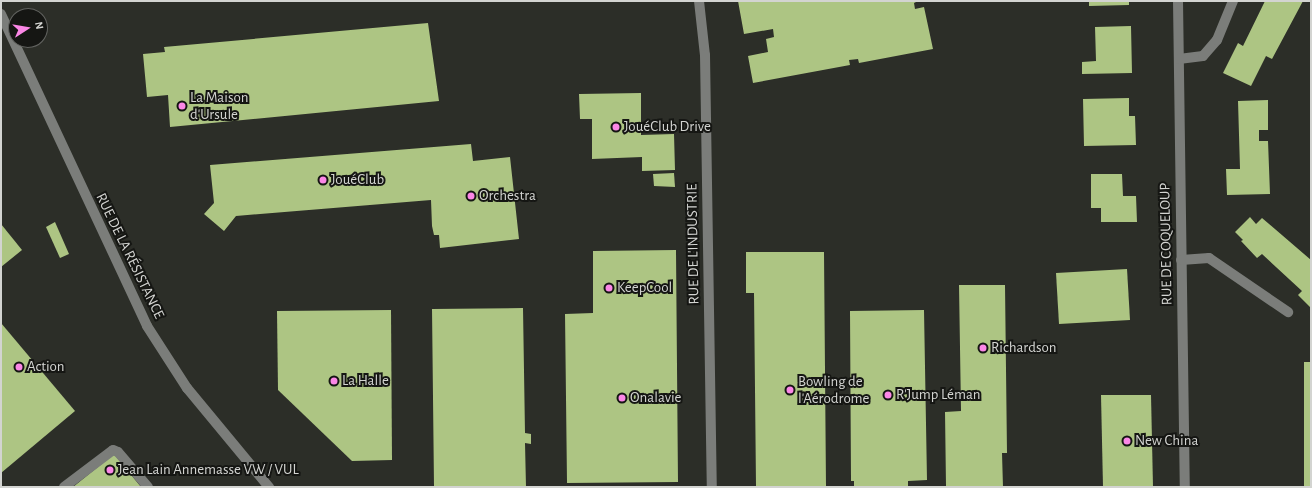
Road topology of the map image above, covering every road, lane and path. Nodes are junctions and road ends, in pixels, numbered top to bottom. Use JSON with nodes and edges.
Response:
{"nodes":[{"id":1,"x":699,"y":1,"type":"edge"},
{"id":2,"x":1178,"y":1,"type":"edge"},
{"id":3,"x":1233,"y":1,"type":"edge"},
{"id":4,"x":1,"y":14,"type":"edge"},
{"id":5,"x":1179,"y":59,"type":"junction"},
{"id":6,"x":1181,"y":260,"type":"junction"},
{"id":7,"x":1288,"y":312,"type":"dead end"},
{"id":8,"x":64,"y":487,"type":"edge"},
{"id":9,"x":148,"y":487,"type":"edge"},
{"id":10,"x":269,"y":487,"type":"edge"},
{"id":11,"x":712,"y":487,"type":"edge"},
{"id":12,"x":1185,"y":487,"type":"edge"}],
"edges":[{"from":1,"to":11,"type":"street","name":"RUE DE L'INDUSTRIE"},
{"from":2,"to":5,"type":"street","name":"RUE DE COQUELOUP"},
{"from":3,"to":5,"type":"street"},
{"from":4,"to":10,"type":"street","name":"RUE DE LA RÉSISTANCE"},
{"from":5,"to":6,"type":"street","name":"RUE DE COQUELOUP"},
{"from":6,"to":7,"type":"street"},
{"from":6,"to":12,"type":"street","name":"RUE DE COQUELOUP"},
{"from":8,"to":9,"type":"street"}]}
